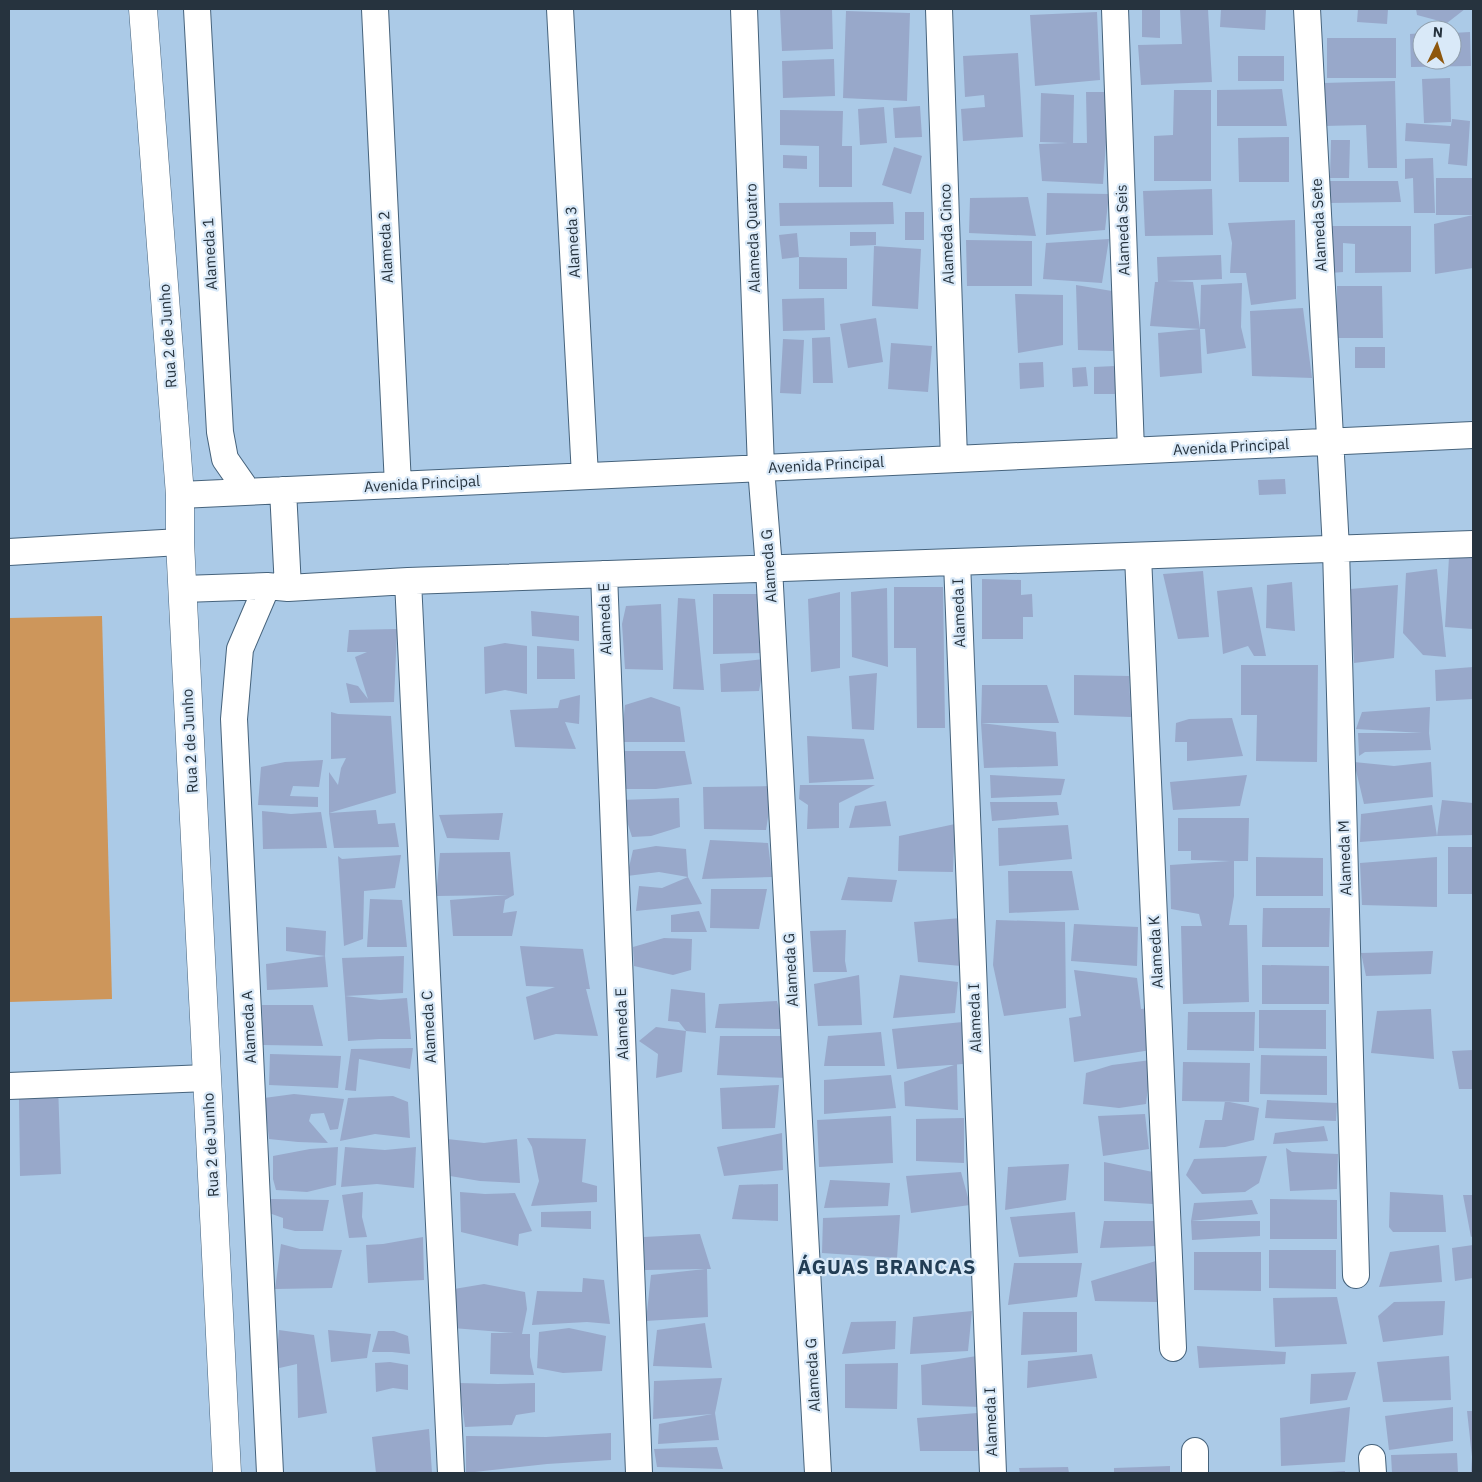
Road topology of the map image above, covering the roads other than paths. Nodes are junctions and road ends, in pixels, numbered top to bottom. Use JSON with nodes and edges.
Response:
{"nodes":[{"id":1,"x":144,"y":9,"type":"edge"},
{"id":2,"x":197,"y":9,"type":"edge"},
{"id":3,"x":375,"y":9,"type":"edge"},
{"id":4,"x":560,"y":9,"type":"edge"},
{"id":5,"x":744,"y":9,"type":"edge"},
{"id":6,"x":939,"y":9,"type":"edge"},
{"id":7,"x":1115,"y":9,"type":"edge"},
{"id":8,"x":1307,"y":9,"type":"edge"},
{"id":9,"x":1473,"y":435,"type":"edge"},
{"id":10,"x":1331,"y":442,"type":"junction"},
{"id":11,"x":1131,"y":451,"type":"junction"},
{"id":12,"x":954,"y":459,"type":"junction"},
{"id":13,"x":761,"y":468,"type":"junction"},
{"id":14,"x":585,"y":476,"type":"junction"},
{"id":15,"x":398,"y":485,"type":"junction"},
{"id":16,"x":283,"y":490,"type":"junction"},
{"id":17,"x":248,"y":492,"type":"junction"},
{"id":18,"x":180,"y":495,"type":"junction"},
{"id":19,"x":180,"y":542,"type":"junction"},
{"id":20,"x":1473,"y":544,"type":"edge"},
{"id":21,"x":1336,"y":549,"type":"junction"},
{"id":22,"x":9,"y":552,"type":"edge"},
{"id":23,"x":1138,"y":556,"type":"junction"},
{"id":24,"x":958,"y":562,"type":"junction"},
{"id":25,"x":770,"y":568,"type":"junction"},
{"id":26,"x":604,"y":574,"type":"junction"},
{"id":27,"x":408,"y":581,"type":"junction"},
{"id":28,"x":277,"y":587,"type":"junction"},
{"id":29,"x":183,"y":589,"type":"junction"},
{"id":30,"x":208,"y":1078,"type":"junction"},
{"id":31,"x":9,"y":1086,"type":"edge"},
{"id":32,"x":1356,"y":1275,"type":"dead end"},
{"id":33,"x":1173,"y":1348,"type":"dead end"},
{"id":34,"x":227,"y":1473,"type":"edge"},
{"id":35,"x":270,"y":1473,"type":"edge"},
{"id":36,"x":451,"y":1473,"type":"edge"},
{"id":37,"x":639,"y":1473,"type":"edge"},
{"id":38,"x":818,"y":1473,"type":"edge"},
{"id":39,"x":993,"y":1473,"type":"edge"}],
"edges":[{"from":1,"to":18,"type":"street","name":"Rua 2 de Junho"},
{"from":2,"to":17,"type":"street","name":"Alameda 1"},
{"from":3,"to":15,"type":"street","name":"Alameda 2"},
{"from":4,"to":14,"type":"street","name":"Alameda 3"},
{"from":5,"to":13,"type":"street","name":"Alameda Quatro"},
{"from":6,"to":12,"type":"street","name":"Alameda Cinco"},
{"from":7,"to":11,"type":"street","name":"Alameda Seis"},
{"from":8,"to":10,"type":"street","name":"Alameda Sete"},
{"from":9,"to":10,"type":"street","name":"Avenida Principal"},
{"from":10,"to":11,"type":"street","name":"Avenida Principal"},
{"from":10,"to":21,"type":"street","name":"Alameda M"},
{"from":11,"to":12,"type":"street","name":"Avenida Principal"},
{"from":12,"to":13,"type":"street","name":"Avenida Principal"},
{"from":13,"to":14,"type":"street","name":"Avenida Principal"},
{"from":13,"to":25,"type":"street","name":"Alameda G"},
{"from":14,"to":15,"type":"street","name":"Avenida Principal"},
{"from":15,"to":16,"type":"street","name":"Avenida Principal"},
{"from":16,"to":17,"type":"street","name":"Avenida Principal"},
{"from":16,"to":28,"type":"street"},
{"from":17,"to":18,"type":"street","name":"Avenida Principal"},
{"from":18,"to":19,"type":"street","name":"Rua 2 de Junho"},
{"from":19,"to":22,"type":"street"},
{"from":19,"to":29,"type":"street","name":"Rua 2 de Junho"},
{"from":20,"to":21,"type":"street"},
{"from":21,"to":23,"type":"street"},
{"from":21,"to":32,"type":"street","name":"Alameda M"},
{"from":23,"to":24,"type":"street"},
{"from":23,"to":33,"type":"street","name":"Alameda K"},
{"from":24,"to":25,"type":"street"},
{"from":24,"to":39,"type":"street","name":"Alameda I"},
{"from":25,"to":26,"type":"street"},
{"from":25,"to":38,"type":"street","name":"Alameda G"},
{"from":26,"to":27,"type":"street"},
{"from":26,"to":37,"type":"street","name":"Alameda E"},
{"from":27,"to":28,"type":"street"},
{"from":27,"to":36,"type":"street","name":"Alameda C"},
{"from":28,"to":29,"type":"street"},
{"from":28,"to":35,"type":"street","name":"Alameda A"},
{"from":29,"to":30,"type":"street","name":"Rua 2 de Junho"},
{"from":30,"to":31,"type":"street"},
{"from":30,"to":34,"type":"street","name":"Rua 2 de Junho"}]}
